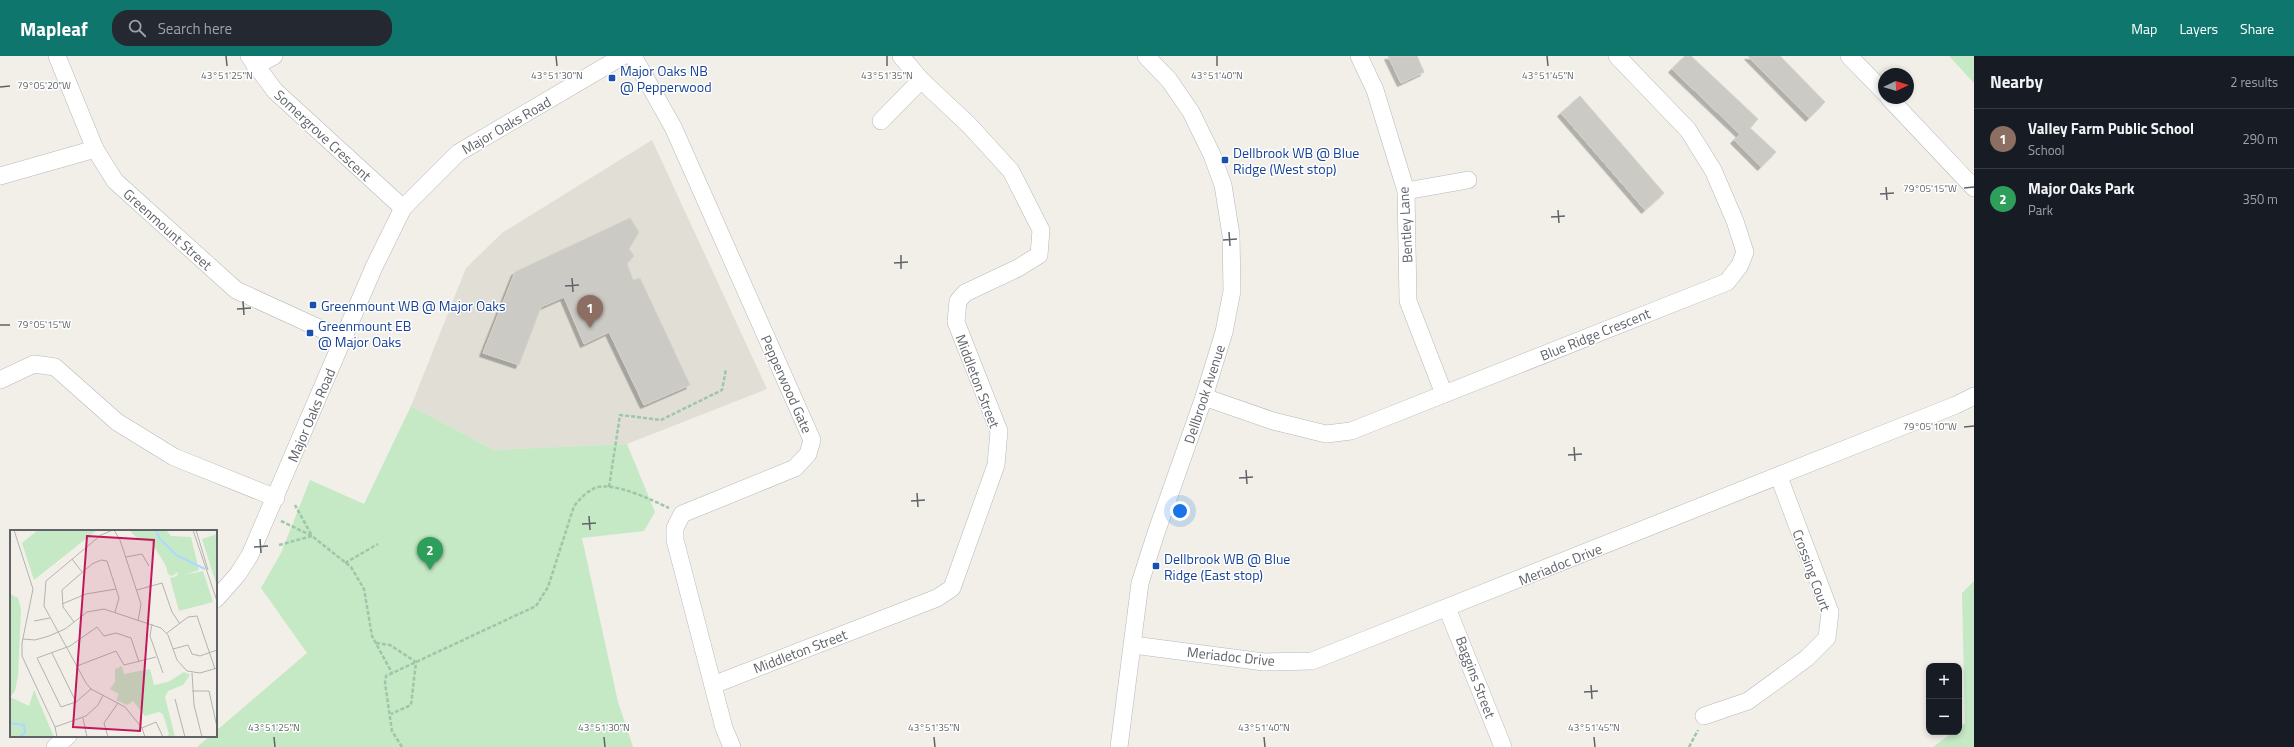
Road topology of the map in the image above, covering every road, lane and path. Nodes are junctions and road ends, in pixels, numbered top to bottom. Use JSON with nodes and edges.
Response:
{"nodes":[{"id":1,"x":57,"y":56,"type":"edge"},
{"id":2,"x":274,"y":56,"type":"edge"},
{"id":3,"x":623,"y":56,"type":"edge"},
{"id":4,"x":633,"y":56,"type":"edge"},
{"id":5,"x":901,"y":56,"type":"edge"},
{"id":6,"x":1146,"y":56,"type":"edge"},
{"id":7,"x":1359,"y":56,"type":"edge"},
{"id":8,"x":1616,"y":56,"type":"edge"},
{"id":9,"x":1850,"y":56,"type":"edge"},
{"id":10,"x":252,"y":61,"type":"edge"},
{"id":11,"x":922,"y":80,"type":"junction"},
{"id":12,"x":1878,"y":86,"type":"edge"},
{"id":13,"x":1895,"y":104,"type":"edge"},
{"id":14,"x":881,"y":121,"type":"dead end"},
{"id":15,"x":95,"y":149,"type":"junction"},
{"id":16,"x":0,"y":176,"type":"edge"},
{"id":17,"x":1468,"y":180,"type":"dead end"},
{"id":18,"x":1974,"y":188,"type":"edge"},
{"id":19,"x":1406,"y":191,"type":"junction"},
{"id":20,"x":403,"y":208,"type":"junction"},
{"id":21,"x":343,"y":339,"type":"junction"},
{"id":22,"x":726,"y":369,"type":"dead end"},
{"id":23,"x":0,"y":380,"type":"edge"},
{"id":24,"x":1444,"y":394,"type":"junction"},
{"id":25,"x":1974,"y":396,"type":"edge"},
{"id":26,"x":1204,"y":397,"type":"junction"},
{"id":27,"x":1779,"y":477,"type":"junction"},
{"id":28,"x":609,"y":486,"type":"junction"},
{"id":29,"x":276,"y":498,"type":"junction"},
{"id":30,"x":295,"y":505,"type":"dead end"},
{"id":31,"x":269,"y":514,"type":"junction"},
{"id":32,"x":682,"y":514,"type":"junction"},
{"id":33,"x":312,"y":536,"type":"junction"},
{"id":34,"x":378,"y":544,"type":"dead end"},
{"id":35,"x":279,"y":545,"type":"dead end"},
{"id":36,"x":345,"y":563,"type":"junction"},
{"id":37,"x":217,"y":598,"type":"edge"},
{"id":38,"x":1447,"y":608,"type":"junction"},
{"id":39,"x":375,"y":643,"type":"junction"},
{"id":40,"x":1133,"y":644,"type":"junction"},
{"id":41,"x":416,"y":662,"type":"junction"},
{"id":42,"x":392,"y":674,"type":"junction"},
{"id":43,"x":713,"y":684,"type":"junction"},
{"id":44,"x":391,"y":714,"type":"junction"},
{"id":45,"x":1704,"y":716,"type":"joint"},
{"id":46,"x":67,"y":737,"type":"edge"},
{"id":47,"x":56,"y":747,"type":"edge"},
{"id":48,"x":402,"y":747,"type":"edge"},
{"id":49,"x":732,"y":747,"type":"edge"},
{"id":50,"x":1119,"y":747,"type":"edge"},
{"id":51,"x":1503,"y":747,"type":"edge"},
{"id":52,"x":1689,"y":747,"type":"edge"}],
"edges":[{"from":1,"to":15,"type":"street","name":"Greenmount Street"},
{"from":2,"to":10,"type":"street"},
{"from":3,"to":20,"type":"street","name":"Major Oaks Road"},
{"from":4,"to":32,"type":"street","name":"Pepperwood Gate"},
{"from":5,"to":11,"type":"street","name":"Middleton Street"},
{"from":6,"to":26,"type":"street","name":"Dellbrook Avenue"},
{"from":7,"to":19,"type":"street","name":"Bentley Lane"},
{"from":8,"to":24,"type":"street","name":"Blue Ridge Crescent"},
{"from":9,"to":12,"type":"street"},
{"from":10,"to":20,"type":"street","name":"Somergrove Crescent"},
{"from":11,"to":14,"type":"street"},
{"from":11,"to":43,"type":"street","name":"Middleton Street"},
{"from":13,"to":18,"type":"street"},
{"from":15,"to":16,"type":"street"},
{"from":15,"to":21,"type":"street","name":"Greenmount Street"},
{"from":17,"to":19,"type":"street"},
{"from":19,"to":24,"type":"street","name":"Bentley Lane"},
{"from":20,"to":21,"type":"street","name":"Major Oaks Road"},
{"from":21,"to":29,"type":"street","name":"Major Oaks Road"},
{"from":22,"to":28,"type":"path"},
{"from":23,"to":29,"type":"street"},
{"from":24,"to":26,"type":"street","name":"Blue Ridge Crescent"},
{"from":25,"to":27,"type":"street","name":"Meriadoc Drive"},
{"from":26,"to":40,"type":"street","name":"Dellbrook Avenue"},
{"from":27,"to":38,"type":"street","name":"Meriadoc Drive"},
{"from":27,"to":45,"type":"street","name":"Crossing Court"},
{"from":28,"to":32,"type":"path"},
{"from":28,"to":41,"type":"path"},
{"from":29,"to":31,"type":"street","name":"Major Oaks Road"},
{"from":30,"to":33,"type":"path"},
{"from":31,"to":33,"type":"path"},
{"from":31,"to":37,"type":"street","name":"Major Oaks Road"},
{"from":32,"to":43,"type":"street"},
{"from":33,"to":35,"type":"path"},
{"from":33,"to":36,"type":"path"},
{"from":34,"to":36,"type":"path"},
{"from":36,"to":39,"type":"path"},
{"from":38,"to":40,"type":"street","name":"Meriadoc Drive"},
{"from":38,"to":51,"type":"street","name":"Baggins Street"},
{"from":39,"to":41,"type":"path"},
{"from":39,"to":42,"type":"path"},
{"from":40,"to":50,"type":"street","name":"Dellbrook Avenue"},
{"from":41,"to":42,"type":"path"},
{"from":41,"to":44,"type":"path"},
{"from":42,"to":44,"type":"path"},
{"from":43,"to":49,"type":"street"},
{"from":44,"to":48,"type":"path"},
{"from":45,"to":52,"type":"path"},
{"from":46,"to":47,"type":"street"}]}
